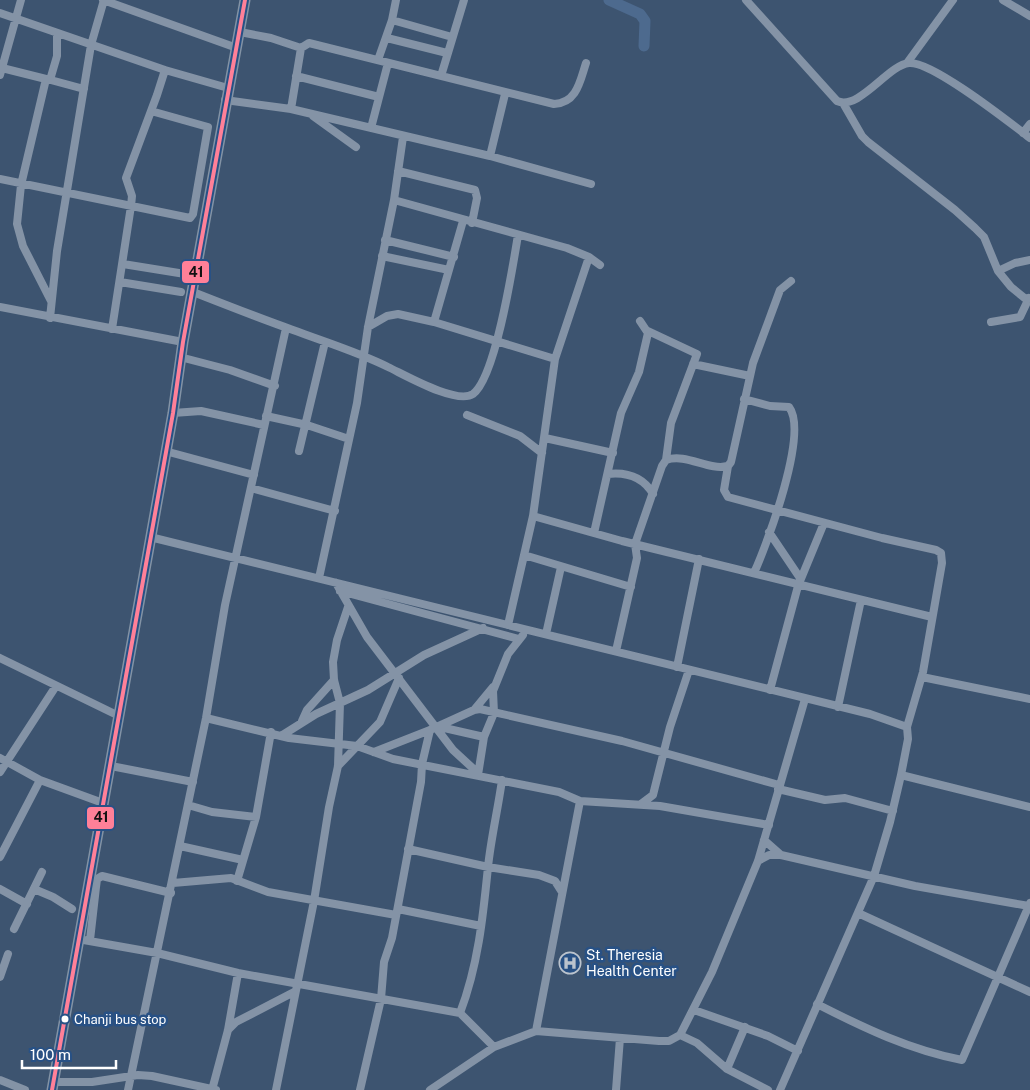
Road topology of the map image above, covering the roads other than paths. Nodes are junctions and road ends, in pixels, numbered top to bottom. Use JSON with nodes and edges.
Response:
{"nodes":[{"id":1,"x":21,"y":0,"type":"edge"},
{"id":2,"x":104,"y":0,"type":"edge"},
{"id":3,"x":246,"y":0,"type":"edge"},
{"id":4,"x":396,"y":0,"type":"edge"},
{"id":5,"x":464,"y":0,"type":"edge"},
{"id":6,"x":746,"y":0,"type":"edge"},
{"id":7,"x":953,"y":0,"type":"edge"},
{"id":8,"x":1003,"y":0,"type":"edge"},
{"id":9,"x":0,"y":13,"type":"edge"},
{"id":10,"x":1030,"y":16,"type":"edge"},
{"id":11,"x":15,"y":19,"type":"junction"},
{"id":12,"x":392,"y":20,"type":"junction"},
{"id":13,"x":240,"y":32,"type":"junction"},
{"id":14,"x":57,"y":34,"type":"junction"},
{"id":15,"x":452,"y":37,"type":"junction"},
{"id":16,"x":387,"y":38,"type":"junction"},
{"id":17,"x":91,"y":45,"type":"junction"},
{"id":18,"x":237,"y":48,"type":"junction"},
{"id":19,"x":301,"y":48,"type":"junction"},
{"id":20,"x":447,"y":53,"type":"junction"},
{"id":21,"x":378,"y":60,"type":"junction"},
{"id":22,"x":388,"y":63,"type":"junction"},
{"id":23,"x":586,"y":63,"type":"dead end"},
{"id":24,"x":907,"y":63,"type":"junction"},
{"id":25,"x":164,"y":70,"type":"junction"},
{"id":26,"x":1,"y":72,"type":"edge"},
{"id":27,"x":296,"y":76,"type":"junction"},
{"id":28,"x":441,"y":76,"type":"junction"},
{"id":29,"x":48,"y":79,"type":"junction"},
{"id":30,"x":228,"y":88,"type":"junction"},
{"id":31,"x":84,"y":89,"type":"junction"},
{"id":32,"x":505,"y":94,"type":"junction"},
{"id":33,"x":379,"y":97,"type":"junction"},
{"id":34,"x":225,"y":100,"type":"junction"},
{"id":35,"x":843,"y":103,"type":"junction"},
{"id":36,"x":291,"y":109,"type":"junction"},
{"id":37,"x":151,"y":111,"type":"junction"},
{"id":38,"x":311,"y":114,"type":"junction"},
{"id":39,"x":1030,"y":124,"type":"edge"},
{"id":40,"x":370,"y":128,"type":"junction"},
{"id":41,"x":1027,"y":135,"type":"edge"},
{"id":42,"x":403,"y":137,"type":"junction"},
{"id":43,"x":356,"y":147,"type":"dead end"},
{"id":44,"x":490,"y":156,"type":"junction"},
{"id":45,"x":398,"y":171,"type":"junction"},
{"id":46,"x":0,"y":179,"type":"edge"},
{"id":47,"x":590,"y":184,"type":"dead end"},
{"id":48,"x":21,"y":185,"type":"junction"},
{"id":49,"x":67,"y":192,"type":"junction"},
{"id":50,"x":394,"y":200,"type":"junction"},
{"id":51,"x":131,"y":206,"type":"junction"},
{"id":52,"x":463,"y":221,"type":"junction"},
{"id":53,"x":472,"y":223,"type":"junction"},
{"id":54,"x":518,"y":235,"type":"junction"},
{"id":55,"x":385,"y":240,"type":"junction"},
{"id":56,"x":382,"y":256,"type":"junction"},
{"id":57,"x":454,"y":257,"type":"junction"},
{"id":58,"x":588,"y":257,"type":"junction"},
{"id":59,"x":1030,"y":260,"type":"edge"},
{"id":60,"x":123,"y":264,"type":"junction"},
{"id":61,"x":600,"y":265,"type":"dead end"},
{"id":62,"x":450,"y":270,"type":"junction"},
{"id":63,"x":998,"y":271,"type":"junction"},
{"id":64,"x":185,"y":274,"type":"dead end"},
{"id":65,"x":791,"y":281,"type":"dead end"},
{"id":66,"x":120,"y":282,"type":"junction"},
{"id":67,"x":181,"y":292,"type":"dead end"},
{"id":68,"x":193,"y":292,"type":"junction"},
{"id":69,"x":1029,"y":298,"type":"edge"},
{"id":70,"x":52,"y":301,"type":"junction"},
{"id":71,"x":0,"y":307,"type":"edge"},
{"id":72,"x":50,"y":318,"type":"junction"},
{"id":73,"x":640,"y":321,"type":"dead end"},
{"id":74,"x":434,"y":322,"type":"junction"},
{"id":75,"x":991,"y":322,"type":"dead end"},
{"id":76,"x":368,"y":327,"type":"junction"},
{"id":77,"x":112,"y":328,"type":"junction"},
{"id":78,"x":286,"y":328,"type":"junction"},
{"id":79,"x":648,"y":331,"type":"junction"},
{"id":80,"x":496,"y":341,"type":"junction"},
{"id":81,"x":183,"y":342,"type":"junction"},
{"id":82,"x":326,"y":342,"type":"junction"},
{"id":83,"x":364,"y":355,"type":"junction"},
{"id":84,"x":180,"y":357,"type":"junction"},
{"id":85,"x":555,"y":359,"type":"junction"},
{"id":86,"x":693,"y":364,"type":"junction"},
{"id":87,"x":750,"y":376,"type":"junction"},
{"id":88,"x":275,"y":386,"type":"junction"},
{"id":89,"x":744,"y":399,"type":"junction"},
{"id":90,"x":173,"y":413,"type":"junction"},
{"id":91,"x":467,"y":415,"type":"dead end"},
{"id":92,"x":266,"y":416,"type":"junction"},
{"id":93,"x":264,"y":425,"type":"junction"},
{"id":94,"x":307,"y":425,"type":"junction"},
{"id":95,"x":545,"y":438,"type":"junction"},
{"id":96,"x":349,"y":439,"type":"junction"},
{"id":97,"x":299,"y":451,"type":"dead end"},
{"id":98,"x":166,"y":452,"type":"junction"},
{"id":99,"x":542,"y":452,"type":"junction"},
{"id":100,"x":613,"y":453,"type":"junction"},
{"id":101,"x":666,"y":460,"type":"junction"},
{"id":102,"x":728,"y":466,"type":"junction"},
{"id":103,"x":608,"y":474,"type":"junction"},
{"id":104,"x":254,"y":475,"type":"junction"},
{"id":105,"x":252,"y":488,"type":"junction"},
{"id":106,"x":653,"y":494,"type":"junction"},
{"id":107,"x":335,"y":511,"type":"junction"},
{"id":108,"x":777,"y":511,"type":"junction"},
{"id":109,"x":533,"y":516,"type":"junction"},
{"id":110,"x":824,"y":523,"type":"junction"},
{"id":111,"x":769,"y":532,"type":"junction"},
{"id":112,"x":594,"y":533,"type":"junction"},
{"id":113,"x":150,"y":537,"type":"junction"},
{"id":114,"x":635,"y":544,"type":"junction"},
{"id":115,"x":650,"y":548,"type":"junction"},
{"id":116,"x":524,"y":555,"type":"junction"},
{"id":117,"x":235,"y":557,"type":"junction"},
{"id":118,"x":638,"y":558,"type":"junction"},
{"id":119,"x":699,"y":559,"type":"junction"},
{"id":120,"x":561,"y":567,"type":"junction"},
{"id":121,"x":754,"y":573,"type":"junction"},
{"id":122,"x":319,"y":578,"type":"junction"},
{"id":123,"x":336,"y":582,"type":"junction"},
{"id":124,"x":799,"y":582,"type":"junction"},
{"id":125,"x":631,"y":587,"type":"junction"},
{"id":126,"x":340,"y":591,"type":"junction"},
{"id":127,"x":860,"y":600,"type":"junction"},
{"id":128,"x":348,"y":607,"type":"junction"},
{"id":129,"x":932,"y":617,"type":"junction"},
{"id":130,"x":508,"y":625,"type":"junction"},
{"id":131,"x":483,"y":628,"type":"junction"},
{"id":132,"x":527,"y":631,"type":"junction"},
{"id":133,"x":546,"y":634,"type":"junction"},
{"id":134,"x":519,"y":639,"type":"junction"},
{"id":135,"x":616,"y":651,"type":"junction"},
{"id":136,"x":0,"y":658,"type":"edge"},
{"id":137,"x":677,"y":667,"type":"junction"},
{"id":138,"x":688,"y":670,"type":"junction"},
{"id":139,"x":397,"y":675,"type":"junction"},
{"id":140,"x":922,"y":677,"type":"junction"},
{"id":141,"x":334,"y":680,"type":"junction"},
{"id":142,"x":496,"y":684,"type":"junction"},
{"id":143,"x":56,"y":686,"type":"junction"},
{"id":144,"x":770,"y":690,"type":"junction"},
{"id":145,"x":805,"y":699,"type":"junction"},
{"id":146,"x":1030,"y":699,"type":"edge"},
{"id":147,"x":340,"y":702,"type":"junction"},
{"id":148,"x":838,"y":707,"type":"junction"},
{"id":149,"x":474,"y":710,"type":"junction"},
{"id":150,"x":494,"y":713,"type":"junction"},
{"id":151,"x":119,"y":716,"type":"junction"},
{"id":152,"x":206,"y":718,"type":"junction"},
{"id":153,"x":301,"y":723,"type":"junction"},
{"id":154,"x":907,"y":727,"type":"junction"},
{"id":155,"x":438,"y":729,"type":"junction"},
{"id":156,"x":271,"y":732,"type":"junction"},
{"id":157,"x":281,"y":736,"type":"junction"},
{"id":158,"x":484,"y":737,"type":"junction"},
{"id":159,"x":339,"y":742,"type":"junction"},
{"id":160,"x":357,"y":746,"type":"junction"},
{"id":161,"x":374,"y":752,"type":"junction"},
{"id":162,"x":664,"y":752,"type":"junction"},
{"id":163,"x":456,"y":754,"type":"junction"},
{"id":164,"x":4,"y":760,"type":"edge"},
{"id":165,"x":422,"y":764,"type":"junction"},
{"id":166,"x":111,"y":766,"type":"junction"},
{"id":167,"x":338,"y":766,"type":"junction"},
{"id":168,"x":462,"y":771,"type":"junction"},
{"id":169,"x":0,"y":772,"type":"edge"},
{"id":170,"x":478,"y":774,"type":"junction"},
{"id":171,"x":901,"y":775,"type":"junction"},
{"id":172,"x":40,"y":780,"type":"junction"},
{"id":173,"x":502,"y":780,"type":"junction"},
{"id":174,"x":193,"y":782,"type":"junction"},
{"id":175,"x":779,"y":787,"type":"junction"},
{"id":176,"x":654,"y":795,"type":"junction"},
{"id":177,"x":580,"y":801,"type":"junction"},
{"id":178,"x":103,"y":803,"type":"junction"},
{"id":179,"x":641,"y":804,"type":"junction"},
{"id":180,"x":188,"y":805,"type":"junction"},
{"id":181,"x":660,"y":806,"type":"junction"},
{"id":182,"x":1030,"y":807,"type":"edge"},
{"id":183,"x":893,"y":811,"type":"junction"},
{"id":184,"x":256,"y":817,"type":"junction"},
{"id":185,"x":769,"y":825,"type":"junction"},
{"id":186,"x":764,"y":840,"type":"junction"},
{"id":187,"x":180,"y":846,"type":"junction"},
{"id":188,"x":408,"y":849,"type":"junction"},
{"id":189,"x":781,"y":854,"type":"junction"},
{"id":190,"x":0,"y":857,"type":"edge"},
{"id":191,"x":243,"y":860,"type":"junction"},
{"id":192,"x":758,"y":861,"type":"junction"},
{"id":193,"x":488,"y":868,"type":"junction"},
{"id":194,"x":42,"y":872,"type":"dead end"},
{"id":195,"x":874,"y":876,"type":"junction"},
{"id":196,"x":237,"y":881,"type":"junction"},
{"id":197,"x":173,"y":883,"type":"junction"},
{"id":198,"x":0,"y":888,"type":"edge"},
{"id":199,"x":34,"y":889,"type":"junction"},
{"id":200,"x":171,"y":892,"type":"junction"},
{"id":201,"x":562,"y":892,"type":"junction"},
{"id":202,"x":314,"y":901,"type":"junction"},
{"id":203,"x":27,"y":904,"type":"junction"},
{"id":204,"x":1030,"y":904,"type":"edge"},
{"id":205,"x":72,"y":909,"type":"dead end"},
{"id":206,"x":397,"y":912,"type":"junction"},
{"id":207,"x":858,"y":912,"type":"junction"},
{"id":208,"x":481,"y":926,"type":"junction"},
{"id":209,"x":14,"y":929,"type":"dead end"},
{"id":210,"x":84,"y":940,"type":"junction"},
{"id":211,"x":157,"y":953,"type":"junction"},
{"id":212,"x":8,"y":954,"type":"dead end"},
{"id":213,"x":238,"y":973,"type":"junction"},
{"id":214,"x":998,"y":976,"type":"junction"},
{"id":215,"x":0,"y":977,"type":"edge"},
{"id":216,"x":296,"y":984,"type":"junction"},
{"id":217,"x":294,"y":992,"type":"junction"},
{"id":218,"x":1030,"y":992,"type":"edge"},
{"id":219,"x":381,"y":999,"type":"junction"},
{"id":220,"x":817,"y":1004,"type":"junction"},
{"id":221,"x":694,"y":1010,"type":"junction"},
{"id":222,"x":460,"y":1013,"type":"junction"},
{"id":223,"x":233,"y":1021,"type":"junction"},
{"id":224,"x":745,"y":1027,"type":"junction"},
{"id":225,"x":536,"y":1031,"type":"junction"},
{"id":226,"x":680,"y":1035,"type":"junction"},
{"id":227,"x":620,"y":1038,"type":"junction"},
{"id":228,"x":494,"y":1047,"type":"junction"},
{"id":229,"x":798,"y":1051,"type":"junction"},
{"id":230,"x":726,"y":1069,"type":"junction"},
{"id":231,"x":131,"y":1076,"type":"junction"},
{"id":232,"x":0,"y":1080,"type":"edge"},
{"id":233,"x":53,"y":1086,"type":"edge"},
{"id":234,"x":25,"y":1090,"type":"edge"},
{"id":235,"x":128,"y":1090,"type":"edge"},
{"id":236,"x":213,"y":1090,"type":"edge"},
{"id":237,"x":276,"y":1090,"type":"edge"},
{"id":238,"x":360,"y":1090,"type":"edge"},
{"id":239,"x":430,"y":1090,"type":"edge"},
{"id":240,"x":616,"y":1090,"type":"edge"},
{"id":241,"x":768,"y":1090,"type":"edge"},
{"id":242,"x":780,"y":1090,"type":"edge"}],
"edges":[{"from":1,"to":11,"type":"street"},
{"from":2,"to":17,"type":"street"},
{"from":2,"to":18,"type":"street"},
{"from":3,"to":13,"type":"highway"},
{"from":4,"to":12,"type":"street"},
{"from":5,"to":15,"type":"street"},
{"from":6,"to":35,"type":"street"},
{"from":7,"to":24,"type":"street"},
{"from":8,"to":10,"type":"street"},
{"from":9,"to":11,"type":"street"},
{"from":11,"to":14,"type":"street"},
{"from":11,"to":26,"type":"street"},
{"from":12,"to":15,"type":"street"},
{"from":12,"to":16,"type":"street"},
{"from":13,"to":18,"type":"highway"},
{"from":13,"to":19,"type":"street"},
{"from":14,"to":17,"type":"street"},
{"from":14,"to":29,"type":"street"},
{"from":15,"to":20,"type":"street"},
{"from":16,"to":20,"type":"street"},
{"from":16,"to":21,"type":"street"},
{"from":17,"to":25,"type":"street"},
{"from":17,"to":31,"type":"street"},
{"from":18,"to":30,"type":"highway"},
{"from":19,"to":21,"type":"street"},
{"from":19,"to":27,"type":"street"},
{"from":20,"to":28,"type":"street"},
{"from":21,"to":22,"type":"street"},
{"from":22,"to":28,"type":"street"},
{"from":22,"to":33,"type":"street"},
{"from":23,"to":32,"type":"street"},
{"from":24,"to":35,"type":"street"},
{"from":24,"to":41,"type":"street"},
{"from":25,"to":30,"type":"street"},
{"from":25,"to":37,"type":"street"},
{"from":26,"to":29,"type":"street"},
{"from":27,"to":33,"type":"street"},
{"from":27,"to":36,"type":"street"},
{"from":28,"to":32,"type":"street"},
{"from":29,"to":31,"type":"street"},
{"from":29,"to":48,"type":"street"},
{"from":30,"to":34,"type":"highway"},
{"from":31,"to":49,"type":"street"},
{"from":32,"to":44,"type":"street"},
{"from":33,"to":40,"type":"street"},
{"from":34,"to":36,"type":"street"},
{"from":34,"to":68,"type":"highway"},
{"from":35,"to":63,"type":"street"},
{"from":36,"to":38,"type":"street"},
{"from":37,"to":51,"type":"street"},
{"from":37,"to":51,"type":"street"},
{"from":38,"to":40,"type":"street"},
{"from":38,"to":43,"type":"street"},
{"from":39,"to":41,"type":"street"},
{"from":40,"to":42,"type":"street"},
{"from":42,"to":44,"type":"street"},
{"from":42,"to":45,"type":"street"},
{"from":44,"to":47,"type":"street"},
{"from":45,"to":50,"type":"street"},
{"from":45,"to":53,"type":"street"},
{"from":46,"to":48,"type":"street"},
{"from":48,"to":49,"type":"street"},
{"from":48,"to":70,"type":"street"},
{"from":49,"to":51,"type":"street"},
{"from":49,"to":70,"type":"street"},
{"from":50,"to":52,"type":"street"},
{"from":50,"to":55,"type":"street"},
{"from":51,"to":60,"type":"street"},
{"from":52,"to":53,"type":"street"},
{"from":52,"to":57,"type":"street"},
{"from":53,"to":54,"type":"street"},
{"from":54,"to":58,"type":"street"},
{"from":54,"to":80,"type":"street"},
{"from":55,"to":56,"type":"street"},
{"from":55,"to":57,"type":"street"},
{"from":56,"to":62,"type":"street"},
{"from":56,"to":76,"type":"street"},
{"from":57,"to":62,"type":"street"},
{"from":58,"to":61,"type":"street"},
{"from":58,"to":85,"type":"street"},
{"from":59,"to":63,"type":"street"},
{"from":60,"to":64,"type":"street"},
{"from":60,"to":66,"type":"street"},
{"from":62,"to":74,"type":"street"},
{"from":63,"to":69,"type":"street"},
{"from":65,"to":87,"type":"street"},
{"from":66,"to":67,"type":"street"},
{"from":66,"to":77,"type":"street"},
{"from":68,"to":78,"type":"street"},
{"from":68,"to":81,"type":"highway"},
{"from":69,"to":75,"type":"street"},
{"from":70,"to":72,"type":"street"},
{"from":71,"to":72,"type":"street"},
{"from":72,"to":77,"type":"street"},
{"from":73,"to":79,"type":"street"},
{"from":74,"to":76,"type":"street"},
{"from":74,"to":80,"type":"street"},
{"from":76,"to":83,"type":"street"},
{"from":77,"to":81,"type":"street"},
{"from":78,"to":82,"type":"street"},
{"from":78,"to":88,"type":"street"},
{"from":79,"to":86,"type":"street"},
{"from":79,"to":100,"type":"street"},
{"from":80,"to":83,"type":"street"},
{"from":80,"to":85,"type":"street"},
{"from":81,"to":84,"type":"highway"},
{"from":82,"to":83,"type":"street"},
{"from":82,"to":94,"type":"street"},
{"from":83,"to":96,"type":"street"},
{"from":84,"to":88,"type":"street"},
{"from":84,"to":90,"type":"highway"},
{"from":85,"to":95,"type":"street"},
{"from":86,"to":87,"type":"street"},
{"from":86,"to":101,"type":"street"},
{"from":87,"to":89,"type":"street"},
{"from":88,"to":92,"type":"street"},
{"from":89,"to":102,"type":"street"},
{"from":89,"to":108,"type":"street"},
{"from":90,"to":93,"type":"street"},
{"from":90,"to":98,"type":"highway"},
{"from":91,"to":99,"type":"street"},
{"from":92,"to":93,"type":"street"},
{"from":92,"to":94,"type":"street"},
{"from":93,"to":104,"type":"street"},
{"from":94,"to":96,"type":"street"},
{"from":94,"to":97,"type":"street"},
{"from":95,"to":99,"type":"street"},
{"from":95,"to":100,"type":"street"},
{"from":96,"to":107,"type":"street"},
{"from":98,"to":104,"type":"street"},
{"from":98,"to":113,"type":"highway"},
{"from":99,"to":109,"type":"street"},
{"from":100,"to":103,"type":"street"},
{"from":101,"to":102,"type":"street"},
{"from":101,"to":106,"type":"street"},
{"from":102,"to":108,"type":"street"},
{"from":103,"to":106,"type":"street"},
{"from":103,"to":112,"type":"street"},
{"from":104,"to":105,"type":"street"},
{"from":105,"to":107,"type":"street"},
{"from":105,"to":117,"type":"street"},
{"from":106,"to":114,"type":"street"},
{"from":107,"to":122,"type":"street"},
{"from":108,"to":110,"type":"street"},
{"from":108,"to":111,"type":"street"},
{"from":109,"to":112,"type":"street"},
{"from":109,"to":116,"type":"street"},
{"from":110,"to":124,"type":"street"},
{"from":110,"to":129,"type":"street"},
{"from":111,"to":121,"type":"street"},
{"from":111,"to":124,"type":"street"},
{"from":112,"to":114,"type":"street"},
{"from":113,"to":117,"type":"street"},
{"from":113,"to":151,"type":"highway"},
{"from":114,"to":115,"type":"street"},
{"from":114,"to":118,"type":"street"},
{"from":115,"to":118,"type":"street"},
{"from":115,"to":119,"type":"street"},
{"from":116,"to":120,"type":"street"},
{"from":116,"to":130,"type":"street"},
{"from":117,"to":122,"type":"street"},
{"from":117,"to":152,"type":"street"},
{"from":118,"to":125,"type":"street"},
{"from":119,"to":121,"type":"street"},
{"from":119,"to":137,"type":"street"},
{"from":120,"to":125,"type":"street"},
{"from":120,"to":133,"type":"street"},
{"from":121,"to":124,"type":"street"},
{"from":122,"to":123,"type":"street"},
{"from":123,"to":126,"type":"street"},
{"from":123,"to":130,"type":"street"},
{"from":124,"to":127,"type":"street"},
{"from":124,"to":144,"type":"street"},
{"from":125,"to":135,"type":"street"},
{"from":126,"to":128,"type":"street"},
{"from":126,"to":131,"type":"street"},
{"from":127,"to":129,"type":"street"},
{"from":127,"to":148,"type":"street"},
{"from":128,"to":139,"type":"street"},
{"from":128,"to":141,"type":"street"},
{"from":129,"to":140,"type":"street"},
{"from":130,"to":132,"type":"street"},
{"from":131,"to":134,"type":"street"},
{"from":131,"to":139,"type":"street"},
{"from":132,"to":133,"type":"street"},
{"from":132,"to":134,"type":"street"},
{"from":133,"to":135,"type":"street"},
{"from":134,"to":142,"type":"street"},
{"from":135,"to":137,"type":"street"},
{"from":136,"to":143,"type":"street"},
{"from":137,"to":138,"type":"street"},
{"from":138,"to":144,"type":"street"},
{"from":138,"to":162,"type":"street"},
{"from":139,"to":147,"type":"street"},
{"from":139,"to":155,"type":"street"},
{"from":139,"to":160,"type":"street"},
{"from":140,"to":146,"type":"street"},
{"from":140,"to":154,"type":"street"},
{"from":141,"to":147,"type":"street"},
{"from":141,"to":153,"type":"street"},
{"from":142,"to":149,"type":"street"},
{"from":142,"to":150,"type":"street"},
{"from":143,"to":151,"type":"street"},
{"from":143,"to":164,"type":"street"},
{"from":144,"to":145,"type":"street"},
{"from":145,"to":148,"type":"street"},
{"from":145,"to":175,"type":"street"},
{"from":147,"to":153,"type":"street"},
{"from":147,"to":159,"type":"street"},
{"from":148,"to":154,"type":"street"},
{"from":149,"to":150,"type":"street"},
{"from":149,"to":155,"type":"street"},
{"from":150,"to":158,"type":"street"},
{"from":150,"to":162,"type":"street"},
{"from":151,"to":166,"type":"highway"},
{"from":152,"to":156,"type":"street"},
{"from":152,"to":174,"type":"street"},
{"from":153,"to":157,"type":"street"},
{"from":154,"to":171,"type":"street"},
{"from":155,"to":158,"type":"street"},
{"from":155,"to":161,"type":"street"},
{"from":155,"to":163,"type":"street"},
{"from":155,"to":165,"type":"street"},
{"from":156,"to":157,"type":"street"},
{"from":156,"to":184,"type":"street"},
{"from":157,"to":159,"type":"street"},
{"from":158,"to":170,"type":"street"},
{"from":159,"to":160,"type":"street"},
{"from":159,"to":167,"type":"street"},
{"from":160,"to":161,"type":"street"},
{"from":160,"to":167,"type":"street"},
{"from":161,"to":165,"type":"street"},
{"from":162,"to":175,"type":"street"},
{"from":162,"to":176,"type":"street"},
{"from":163,"to":168,"type":"street"},
{"from":163,"to":170,"type":"street"},
{"from":164,"to":169,"type":"street"},
{"from":164,"to":172,"type":"street"},
{"from":165,"to":168,"type":"street"},
{"from":165,"to":188,"type":"street"},
{"from":166,"to":174,"type":"street"},
{"from":166,"to":178,"type":"highway"},
{"from":167,"to":202,"type":"street"},
{"from":168,"to":170,"type":"street"},
{"from":170,"to":173,"type":"street"},
{"from":171,"to":182,"type":"street"},
{"from":171,"to":183,"type":"street"},
{"from":172,"to":178,"type":"street"},
{"from":172,"to":190,"type":"street"},
{"from":173,"to":177,"type":"street"},
{"from":173,"to":193,"type":"street"},
{"from":174,"to":180,"type":"street"},
{"from":175,"to":183,"type":"street"},
{"from":175,"to":185,"type":"street"},
{"from":176,"to":179,"type":"street"},
{"from":176,"to":181,"type":"street"},
{"from":177,"to":179,"type":"street"},
{"from":177,"to":201,"type":"street"},
{"from":178,"to":210,"type":"highway"},
{"from":179,"to":181,"type":"street"},
{"from":180,"to":184,"type":"street"},
{"from":180,"to":187,"type":"street"},
{"from":181,"to":185,"type":"street"},
{"from":183,"to":195,"type":"street"},
{"from":184,"to":191,"type":"street"},
{"from":185,"to":186,"type":"street"},
{"from":186,"to":189,"type":"street"},
{"from":186,"to":192,"type":"street"},
{"from":187,"to":191,"type":"street"},
{"from":187,"to":197,"type":"street"},
{"from":188,"to":193,"type":"street"},
{"from":188,"to":206,"type":"street"},
{"from":189,"to":192,"type":"street"},
{"from":189,"to":195,"type":"street"},
{"from":191,"to":196,"type":"street"},
{"from":192,"to":221,"type":"street"},
{"from":193,"to":201,"type":"street"},
{"from":193,"to":208,"type":"street"},
{"from":194,"to":199,"type":"street"},
{"from":195,"to":204,"type":"street"},
{"from":195,"to":207,"type":"street"},
{"from":196,"to":197,"type":"street"},
{"from":196,"to":202,"type":"street"},
{"from":197,"to":200,"type":"street"},
{"from":198,"to":203,"type":"street"},
{"from":199,"to":203,"type":"street"},
{"from":199,"to":205,"type":"street"},
{"from":200,"to":210,"type":"street"},
{"from":200,"to":211,"type":"street"},
{"from":201,"to":225,"type":"street"},
{"from":202,"to":206,"type":"street"},
{"from":202,"to":216,"type":"street"},
{"from":203,"to":209,"type":"street"},
{"from":204,"to":214,"type":"street"},
{"from":206,"to":208,"type":"street"},
{"from":206,"to":219,"type":"street"},
{"from":207,"to":214,"type":"street"},
{"from":207,"to":220,"type":"street"},
{"from":208,"to":222,"type":"street"},
{"from":210,"to":211,"type":"street"},
{"from":210,"to":233,"type":"highway"},
{"from":211,"to":213,"type":"street"},
{"from":211,"to":231,"type":"street"},
{"from":212,"to":215,"type":"street"},
{"from":213,"to":216,"type":"street"},
{"from":213,"to":223,"type":"street"},
{"from":214,"to":218,"type":"street"},
{"from":214,"to":220,"type":"street"},
{"from":216,"to":217,"type":"street"},
{"from":216,"to":219,"type":"street"},
{"from":217,"to":223,"type":"street"},
{"from":217,"to":237,"type":"street"},
{"from":219,"to":222,"type":"street"},
{"from":219,"to":238,"type":"street"},
{"from":220,"to":229,"type":"street"},
{"from":221,"to":224,"type":"street"},
{"from":221,"to":226,"type":"street"},
{"from":222,"to":228,"type":"street"},
{"from":223,"to":236,"type":"street"},
{"from":224,"to":229,"type":"street"},
{"from":224,"to":230,"type":"street"},
{"from":225,"to":227,"type":"street"},
{"from":225,"to":228,"type":"street"},
{"from":226,"to":227,"type":"street"},
{"from":226,"to":230,"type":"street"},
{"from":227,"to":240,"type":"street"},
{"from":228,"to":239,"type":"street"},
{"from":229,"to":242,"type":"street"},
{"from":230,"to":241,"type":"street"},
{"from":231,"to":233,"type":"street"},
{"from":231,"to":235,"type":"street"},
{"from":231,"to":236,"type":"street"},
{"from":232,"to":234,"type":"street"}]}
